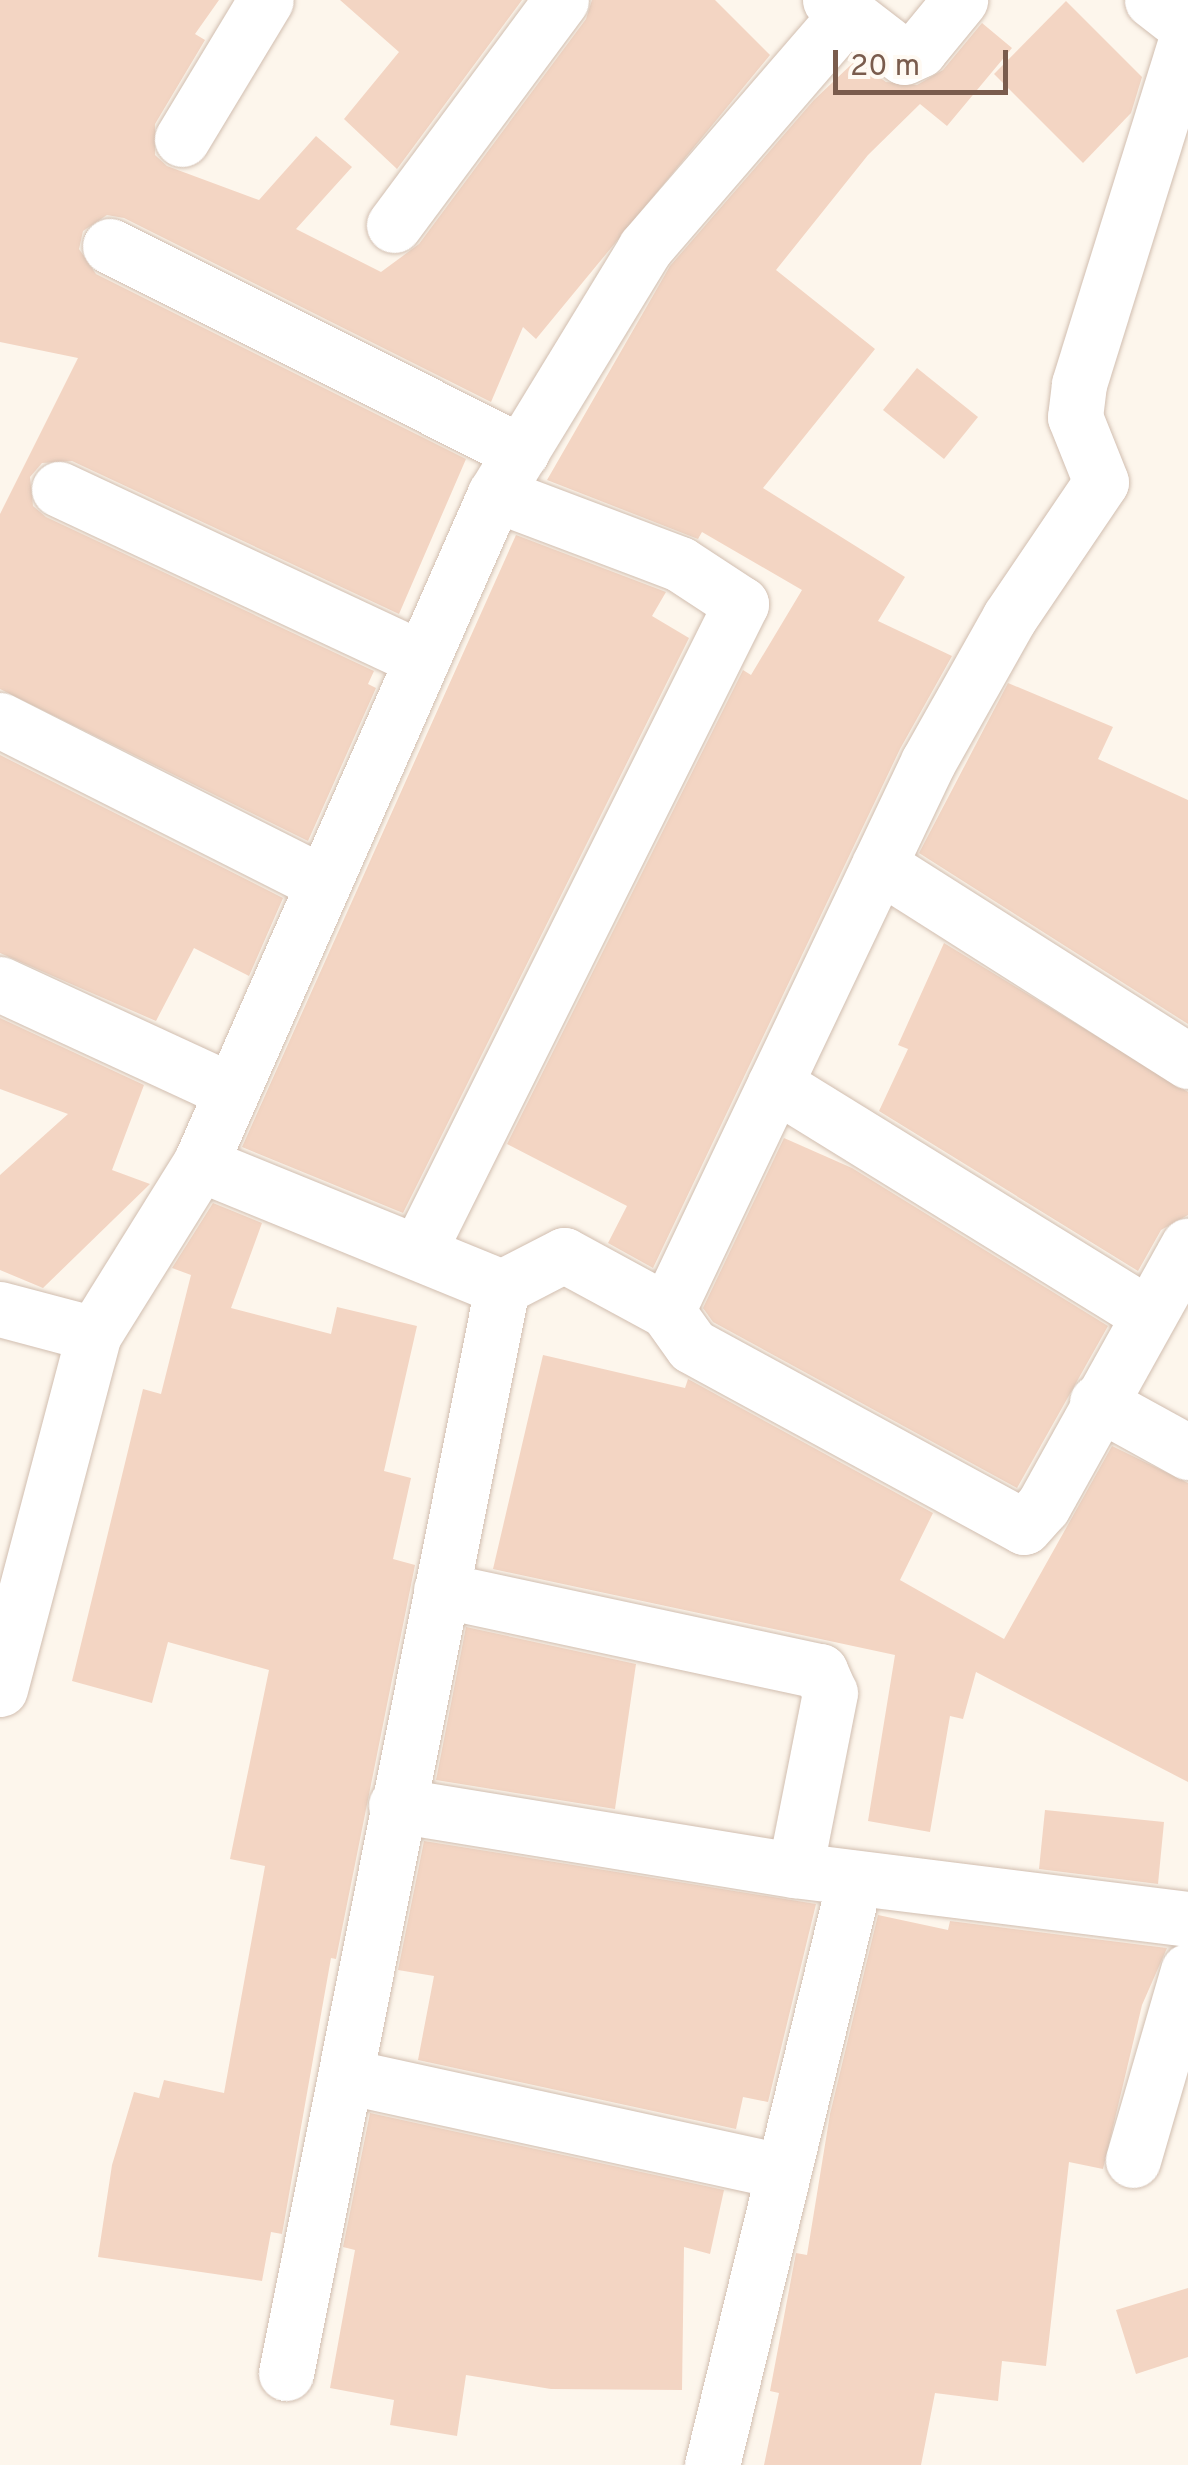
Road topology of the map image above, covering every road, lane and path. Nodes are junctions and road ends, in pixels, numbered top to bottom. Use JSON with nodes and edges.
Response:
{"nodes":[{"id":1,"x":266,"y":0,"type":"edge"},
{"id":2,"x":561,"y":0,"type":"edge"},
{"id":3,"x":960,"y":0,"type":"edge"},
{"id":4,"x":1152,"y":0,"type":"edge"},
{"id":5,"x":839,"y":7,"type":"edge"},
{"id":6,"x":1188,"y":32,"type":"edge"},
{"id":7,"x":182,"y":139,"type":"dead end"},
{"id":8,"x":394,"y":225,"type":"dead end"},
{"id":9,"x":110,"y":246,"type":"dead end"},
{"id":10,"x":508,"y":473,"type":"junction"},
{"id":11,"x":58,"y":489,"type":"dead end"},
{"id":12,"x":422,"y":659,"type":"junction"},
{"id":13,"x":0,"y":720,"type":"edge"},
{"id":14,"x":879,"y":865,"type":"junction"},
{"id":15,"x":322,"y":883,"type":"junction"},
{"id":16,"x":0,"y":984,"type":"edge"},
{"id":17,"x":1188,"y":1060,"type":"edge"},
{"id":18,"x":775,"y":1084,"type":"junction"},
{"id":19,"x":232,"y":1091,"type":"junction"},
{"id":20,"x":200,"y":1164,"type":"junction"},
{"id":21,"x":1188,"y":1246,"type":"edge"},
{"id":22,"x":420,"y":1250,"type":"junction"},
{"id":23,"x":502,"y":1287,"type":"junction"},
{"id":24,"x":0,"y":1309,"type":"edge"},
{"id":25,"x":667,"y":1311,"type":"junction"},
{"id":26,"x":1148,"y":1314,"type":"junction"},
{"id":27,"x":94,"y":1334,"type":"junction"},
{"id":28,"x":1098,"y":1402,"type":"junction"},
{"id":29,"x":1188,"y":1452,"type":"edge"},
{"id":30,"x":441,"y":1590,"type":"junction"},
{"id":31,"x":0,"y":1689,"type":"edge"},
{"id":32,"x":396,"y":1805,"type":"junction"},
{"id":33,"x":795,"y":1870,"type":"junction"},
{"id":34,"x":855,"y":1878,"type":"junction"},
{"id":35,"x":1188,"y":1920,"type":"edge"},
{"id":36,"x":1188,"y":1971,"type":"edge"},
{"id":37,"x":350,"y":2077,"type":"junction"},
{"id":38,"x":1132,"y":2160,"type":"dead end"},
{"id":39,"x":782,"y":2171,"type":"junction"},
{"id":40,"x":286,"y":2373,"type":"dead end"},
{"id":41,"x":712,"y":2465,"type":"edge"}],
"edges":[{"from":1,"to":7,"type":"street"},
{"from":2,"to":8,"type":"street"},
{"from":3,"to":5,"type":"street"},
{"from":4,"to":6,"type":"street"},
{"from":5,"to":10,"type":"street"},
{"from":6,"to":14,"type":"street"},
{"from":9,"to":10,"type":"street"},
{"from":10,"to":12,"type":"street"},
{"from":10,"to":22,"type":"street"},
{"from":11,"to":12,"type":"street"},
{"from":12,"to":15,"type":"street"},
{"from":13,"to":15,"type":"street"},
{"from":14,"to":17,"type":"street"},
{"from":14,"to":18,"type":"street"},
{"from":15,"to":19,"type":"street"},
{"from":16,"to":19,"type":"street"},
{"from":18,"to":25,"type":"street"},
{"from":18,"to":26,"type":"street"},
{"from":19,"to":20,"type":"street"},
{"from":20,"to":22,"type":"street"},
{"from":20,"to":27,"type":"street"},
{"from":21,"to":26,"type":"street"},
{"from":22,"to":23,"type":"street"},
{"from":23,"to":25,"type":"street"},
{"from":23,"to":30,"type":"street"},
{"from":24,"to":27,"type":"street"},
{"from":25,"to":28,"type":"street"},
{"from":26,"to":28,"type":"street"},
{"from":27,"to":31,"type":"street"},
{"from":28,"to":29,"type":"street"},
{"from":30,"to":32,"type":"street"},
{"from":30,"to":33,"type":"street"},
{"from":32,"to":33,"type":"street"},
{"from":32,"to":37,"type":"street"},
{"from":33,"to":34,"type":"street"},
{"from":34,"to":35,"type":"street"},
{"from":34,"to":39,"type":"street"},
{"from":36,"to":38,"type":"street"},
{"from":37,"to":39,"type":"street"},
{"from":37,"to":40,"type":"street"},
{"from":39,"to":41,"type":"street"}]}
